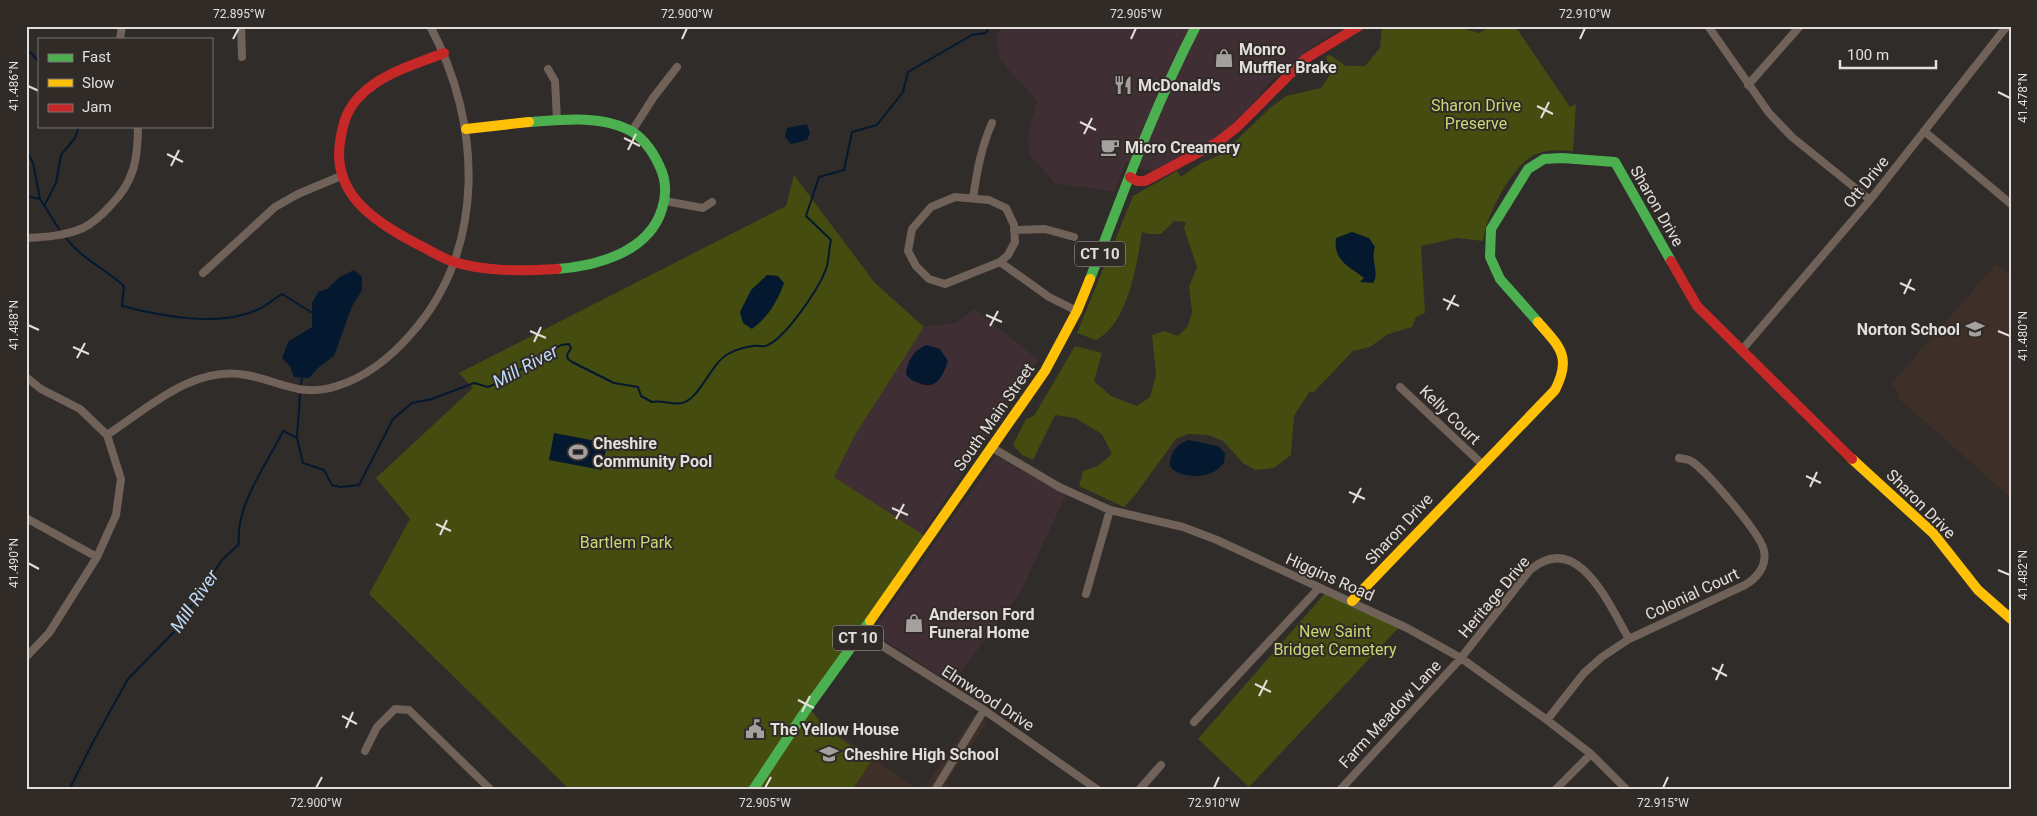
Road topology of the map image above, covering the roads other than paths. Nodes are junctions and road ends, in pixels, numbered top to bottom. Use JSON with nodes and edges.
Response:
{"nodes":[{"id":1,"x":241,"y":26,"type":"edge"},
{"id":2,"x":430,"y":26,"type":"edge"},
{"id":3,"x":1196,"y":26,"type":"edge"},
{"id":4,"x":1358,"y":26,"type":"edge"},
{"id":5,"x":1708,"y":26,"type":"edge"},
{"id":6,"x":1800,"y":26,"type":"edge"},
{"id":7,"x":2007,"y":26,"type":"edge"},
{"id":8,"x":444,"y":53,"type":"junction"},
{"id":9,"x":242,"y":56,"type":"dead end"},
{"id":10,"x":677,"y":66,"type":"dead end"},
{"id":11,"x":548,"y":69,"type":"dead end"},
{"id":12,"x":1748,"y":85,"type":"junction"},
{"id":13,"x":557,"y":120,"type":"junction"},
{"id":14,"x":992,"y":123,"type":"dead end"},
{"id":15,"x":138,"y":128,"type":"edge"},
{"id":16,"x":466,"y":129,"type":"junction"},
{"id":17,"x":632,"y":131,"type":"junction"},
{"id":18,"x":1924,"y":131,"type":"junction"},
{"id":19,"x":342,"y":176,"type":"junction"},
{"id":20,"x":1130,"y":177,"type":"junction"},
{"id":21,"x":974,"y":198,"type":"junction"},
{"id":22,"x":665,"y":200,"type":"junction"},
{"id":23,"x":1870,"y":200,"type":"junction"},
{"id":24,"x":712,"y":202,"type":"dead end"},
{"id":25,"x":2011,"y":204,"type":"edge"},
{"id":26,"x":1014,"y":230,"type":"junction"},
{"id":27,"x":1074,"y":236,"type":"dead end"},
{"id":28,"x":26,"y":238,"type":"edge"},
{"id":29,"x":454,"y":262,"type":"junction"},
{"id":30,"x":1000,"y":262,"type":"junction"},
{"id":31,"x":203,"y":273,"type":"dead end"},
{"id":32,"x":1077,"y":311,"type":"junction"},
{"id":33,"x":1741,"y":351,"type":"junction"},
{"id":34,"x":26,"y":377,"type":"edge"},
{"id":35,"x":1400,"y":387,"type":"dead end"},
{"id":36,"x":108,"y":435,"type":"junction"},
{"id":37,"x":991,"y":446,"type":"junction"},
{"id":38,"x":1680,"y":458,"type":"dead end"},
{"id":39,"x":1482,"y":464,"type":"junction"},
{"id":40,"x":1110,"y":510,"type":"junction"},
{"id":41,"x":26,"y":518,"type":"edge"},
{"id":42,"x":97,"y":557,"type":"junction"},
{"id":43,"x":1319,"y":588,"type":"junction"},
{"id":44,"x":1086,"y":594,"type":"dead end"},
{"id":45,"x":1352,"y":601,"type":"junction"},
{"id":46,"x":2011,"y":618,"type":"edge"},
{"id":47,"x":862,"y":632,"type":"junction"},
{"id":48,"x":1629,"y":639,"type":"junction"},
{"id":49,"x":26,"y":657,"type":"edge"},
{"id":50,"x":1461,"y":658,"type":"junction"},
{"id":51,"x":984,"y":710,"type":"junction"},
{"id":52,"x":1547,"y":720,"type":"junction"},
{"id":53,"x":1194,"y":722,"type":"dead end"},
{"id":54,"x":365,"y":751,"type":"dead end"},
{"id":55,"x":1591,"y":754,"type":"junction"},
{"id":56,"x":1161,"y":765,"type":"dead end"},
{"id":57,"x":491,"y":790,"type":"edge"},
{"id":58,"x":753,"y":790,"type":"edge"},
{"id":59,"x":935,"y":790,"type":"edge"},
{"id":60,"x":1098,"y":790,"type":"edge"},
{"id":61,"x":1139,"y":790,"type":"edge"},
{"id":62,"x":1340,"y":790,"type":"edge"},
{"id":63,"x":1555,"y":790,"type":"edge"},
{"id":64,"x":1627,"y":790,"type":"edge"}],
"edges":[{"from":1,"to":9,"type":"street"},
{"from":2,"to":8,"type":"street"},
{"from":3,"to":20,"type":"main road","name":"South Main Street","number":"CT 10"},
{"from":4,"to":20,"type":"main road"},
{"from":5,"to":12,"type":"street"},
{"from":6,"to":12,"type":"street"},
{"from":7,"to":18,"type":"street","name":"Ott Drive"},
{"from":8,"to":16,"type":"street"},
{"from":8,"to":19,"type":"main road"},
{"from":10,"to":17,"type":"street"},
{"from":11,"to":13,"type":"street"},
{"from":12,"to":23,"type":"street"},
{"from":13,"to":16,"type":"main road"},
{"from":13,"to":17,"type":"main road"},
{"from":14,"to":21,"type":"street"},
{"from":15,"to":28,"type":"street"},
{"from":16,"to":29,"type":"street"},
{"from":17,"to":22,"type":"main road"},
{"from":18,"to":23,"type":"street","name":"Ott Drive"},
{"from":18,"to":25,"type":"street"},
{"from":19,"to":29,"type":"main road"},
{"from":19,"to":31,"type":"street"},
{"from":20,"to":32,"type":"main road","name":"South Main Street","number":"CT 10"},
{"from":21,"to":26,"type":"street"},
{"from":21,"to":30,"type":"street"},
{"from":22,"to":24,"type":"street"},
{"from":22,"to":29,"type":"main road"},
{"from":23,"to":33,"type":"street","name":"Ott Drive"},
{"from":26,"to":27,"type":"street"},
{"from":26,"to":30,"type":"street"},
{"from":29,"to":36,"type":"street"},
{"from":30,"to":32,"type":"street"},
{"from":32,"to":37,"type":"main road","name":"South Main Street","number":"CT 10"},
{"from":33,"to":39,"type":"main road","name":"Sharon Drive"},
{"from":33,"to":46,"type":"main road","name":"Sharon Drive"},
{"from":34,"to":36,"type":"street"},
{"from":35,"to":39,"type":"street","name":"Kelly Court"},
{"from":36,"to":42,"type":"street"},
{"from":37,"to":40,"type":"street","name":"Higgins Road"},
{"from":37,"to":47,"type":"main road","name":"South Main Street","number":"CT 10"},
{"from":38,"to":48,"type":"street","name":"Colonial Court"},
{"from":39,"to":45,"type":"main road","name":"Sharon Drive"},
{"from":40,"to":43,"type":"street","name":"Higgins Road"},
{"from":40,"to":44,"type":"street"},
{"from":41,"to":42,"type":"street"},
{"from":42,"to":49,"type":"street"},
{"from":43,"to":45,"type":"street","name":"Higgins Road"},
{"from":43,"to":53,"type":"street"},
{"from":45,"to":50,"type":"street","name":"Higgins Road"},
{"from":47,"to":51,"type":"street","name":"Elmwood Drive"},
{"from":47,"to":58,"type":"main road","name":"South Main Street","number":"CT 10"},
{"from":48,"to":50,"type":"street","name":"Heritage Drive"},
{"from":48,"to":52,"type":"street","name":"Colonial Court"},
{"from":50,"to":52,"type":"street","name":"Higgins Road"},
{"from":50,"to":62,"type":"street","name":"Farm Meadow Lane"},
{"from":51,"to":59,"type":"street"},
{"from":51,"to":60,"type":"street","name":"Elmwood Drive"},
{"from":52,"to":55,"type":"street","name":"Higgins Road"},
{"from":54,"to":57,"type":"street"},
{"from":55,"to":63,"type":"street"},
{"from":55,"to":64,"type":"street","name":"Higgins Road"},
{"from":56,"to":61,"type":"street"}]}
